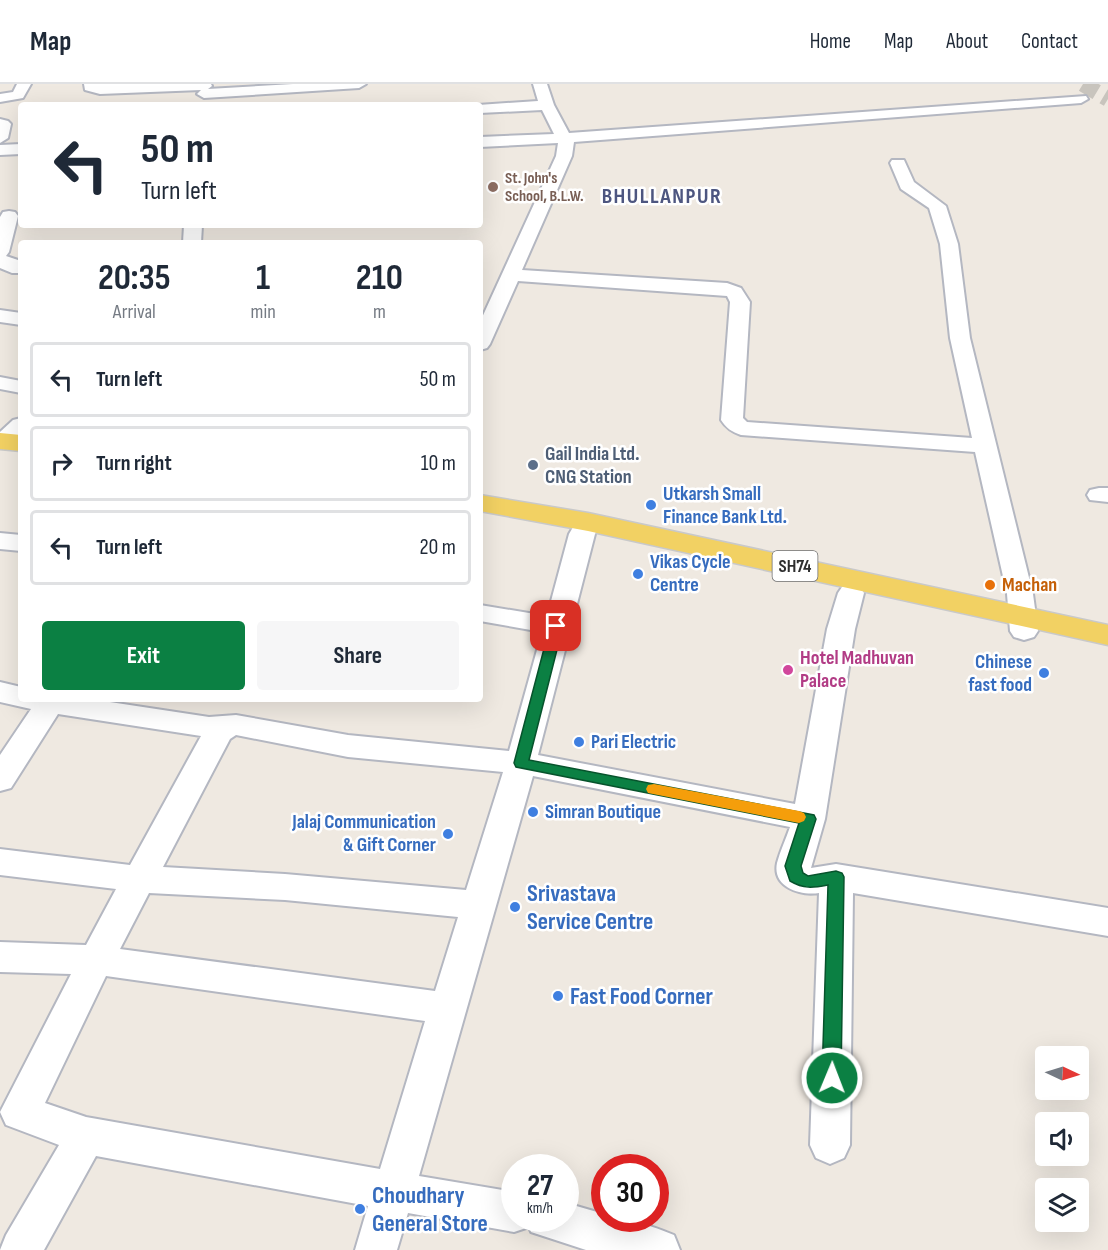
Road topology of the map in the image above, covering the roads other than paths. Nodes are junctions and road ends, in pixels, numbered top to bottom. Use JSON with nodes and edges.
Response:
{"nodes":[{"id":1,"x":24,"y":84,"type":"edge"},
{"id":2,"x":91,"y":84,"type":"edge"},
{"id":3,"x":359,"y":84,"type":"edge"},
{"id":4,"x":540,"y":84,"type":"edge"},
{"id":5,"x":204,"y":92,"type":"edge"},
{"id":6,"x":0,"y":98,"type":"edge"},
{"id":7,"x":1081,"y":99,"type":"dead end"},
{"id":8,"x":547,"y":105,"type":"junction"},
{"id":9,"x":483,"y":109,"type":"edge"},
{"id":10,"x":0,"y":123,"type":"edge"},
{"id":11,"x":0,"y":138,"type":"edge"},
{"id":12,"x":564,"y":138,"type":"junction"},
{"id":13,"x":483,"y":142,"type":"edge"},
{"id":14,"x":18,"y":149,"type":"edge"},
{"id":15,"x":0,"y":150,"type":"edge"},
{"id":16,"x":898,"y":163,"type":"dead end"},
{"id":17,"x":10,"y":216,"type":"edge"},
{"id":18,"x":0,"y":252,"type":"edge"},
{"id":19,"x":0,"y":260,"type":"edge"},
{"id":20,"x":18,"y":266,"type":"edge"},
{"id":21,"x":511,"y":275,"type":"junction"},
{"id":22,"x":0,"y":316,"type":"edge"},
{"id":23,"x":18,"y":319,"type":"edge"},
{"id":24,"x":483,"y":337,"type":"edge"},
{"id":25,"x":0,"y":383,"type":"edge"},
{"id":26,"x":18,"y":386,"type":"edge"},
{"id":27,"x":985,"y":446,"type":"junction"},
{"id":28,"x":483,"y":504,"type":"edge"},
{"id":29,"x":483,"y":517,"type":"edge"},
{"id":30,"x":585,"y":528,"type":"junction"},
{"id":31,"x":0,"y":541,"type":"edge"},
{"id":32,"x":18,"y":543,"type":"edge"},
{"id":33,"x":850,"y":593,"type":"junction"},
{"id":34,"x":483,"y":614,"type":"edge"},
{"id":35,"x":1024,"y":624,"type":"junction"},
{"id":36,"x":556,"y":626,"type":"junction"},
{"id":37,"x":1108,"y":635,"type":"edge"},
{"id":38,"x":1108,"y":649,"type":"edge"},
{"id":39,"x":0,"y":692,"type":"edge"},
{"id":40,"x":18,"y":696,"type":"edge"},
{"id":41,"x":33,"y":702,"type":"edge"},
{"id":42,"x":53,"y":702,"type":"edge"},
{"id":43,"x":226,"y":726,"type":"junction"},
{"id":44,"x":521,"y":763,"type":"junction"},
{"id":45,"x":0,"y":780,"type":"edge"},
{"id":46,"x":808,"y":819,"type":"junction"},
{"id":47,"x":0,"y":862,"type":"edge"},
{"id":48,"x":836,"y":877,"type":"junction"},
{"id":49,"x":139,"y":879,"type":"junction"},
{"id":50,"x":479,"y":905,"type":"junction"},
{"id":51,"x":1108,"y":922,"type":"edge"},
{"id":52,"x":0,"y":957,"type":"edge"},
{"id":53,"x":96,"y":960,"type":"junction"},
{"id":54,"x":449,"y":1009,"type":"junction"},
{"id":55,"x":86,"y":1136,"type":"junction"},
{"id":56,"x":830,"y":1145,"type":"dead end"},
{"id":57,"x":387,"y":1190,"type":"junction"},
{"id":58,"x":501,"y":1210,"type":"edge"},
{"id":59,"x":579,"y":1227,"type":"edge"},
{"id":60,"x":21,"y":1250,"type":"edge"},
{"id":61,"x":376,"y":1250,"type":"edge"},
{"id":62,"x":658,"y":1250,"type":"edge"}],
"edges":[{"from":1,"to":6,"type":"street"},
{"from":2,"to":5,"type":"street"},
{"from":3,"to":5,"type":"street"},
{"from":4,"to":8,"type":"street"},
{"from":7,"to":12,"type":"street"},
{"from":8,"to":9,"type":"street"},
{"from":8,"to":12,"type":"street"},
{"from":10,"to":11,"type":"street"},
{"from":12,"to":13,"type":"street"},
{"from":12,"to":21,"type":"street"},
{"from":14,"to":15,"type":"street"},
{"from":16,"to":27,"type":"street"},
{"from":17,"to":18,"type":"street"},
{"from":19,"to":20,"type":"street"},
{"from":21,"to":24,"type":"street"},
{"from":21,"to":27,"type":"street"},
{"from":22,"to":23,"type":"street"},
{"from":25,"to":26,"type":"street"},
{"from":27,"to":35,"type":"street"},
{"from":28,"to":30,"type":"main road","number":"SH74"},
{"from":29,"to":30,"type":"main road","number":"SH74"},
{"from":30,"to":33,"type":"main road","number":"SH74"},
{"from":30,"to":35,"type":"main road","number":"SH74"},
{"from":30,"to":36,"type":"street"},
{"from":31,"to":32,"type":"street"},
{"from":33,"to":35,"type":"main road","number":"SH74"},
{"from":33,"to":46,"type":"street"},
{"from":34,"to":36,"type":"street"},
{"from":35,"to":37,"type":"main road","number":"SH74"},
{"from":35,"to":38,"type":"main road","number":"SH74"},
{"from":36,"to":44,"type":"street"},
{"from":39,"to":40,"type":"street"},
{"from":41,"to":45,"type":"street"},
{"from":42,"to":43,"type":"street"},
{"from":43,"to":44,"type":"street"},
{"from":43,"to":49,"type":"street"},
{"from":44,"to":46,"type":"street"},
{"from":44,"to":50,"type":"street"},
{"from":46,"to":48,"type":"street"},
{"from":47,"to":49,"type":"street"},
{"from":48,"to":51,"type":"street"},
{"from":48,"to":56,"type":"street"},
{"from":49,"to":50,"type":"street"},
{"from":49,"to":53,"type":"street"},
{"from":50,"to":54,"type":"street"},
{"from":52,"to":53,"type":"street"},
{"from":53,"to":54,"type":"street"},
{"from":53,"to":55,"type":"street"},
{"from":54,"to":57,"type":"street"},
{"from":55,"to":57,"type":"street"},
{"from":55,"to":60,"type":"street"},
{"from":57,"to":58,"type":"street"},
{"from":57,"to":61,"type":"street"},
{"from":59,"to":62,"type":"street"}]}
